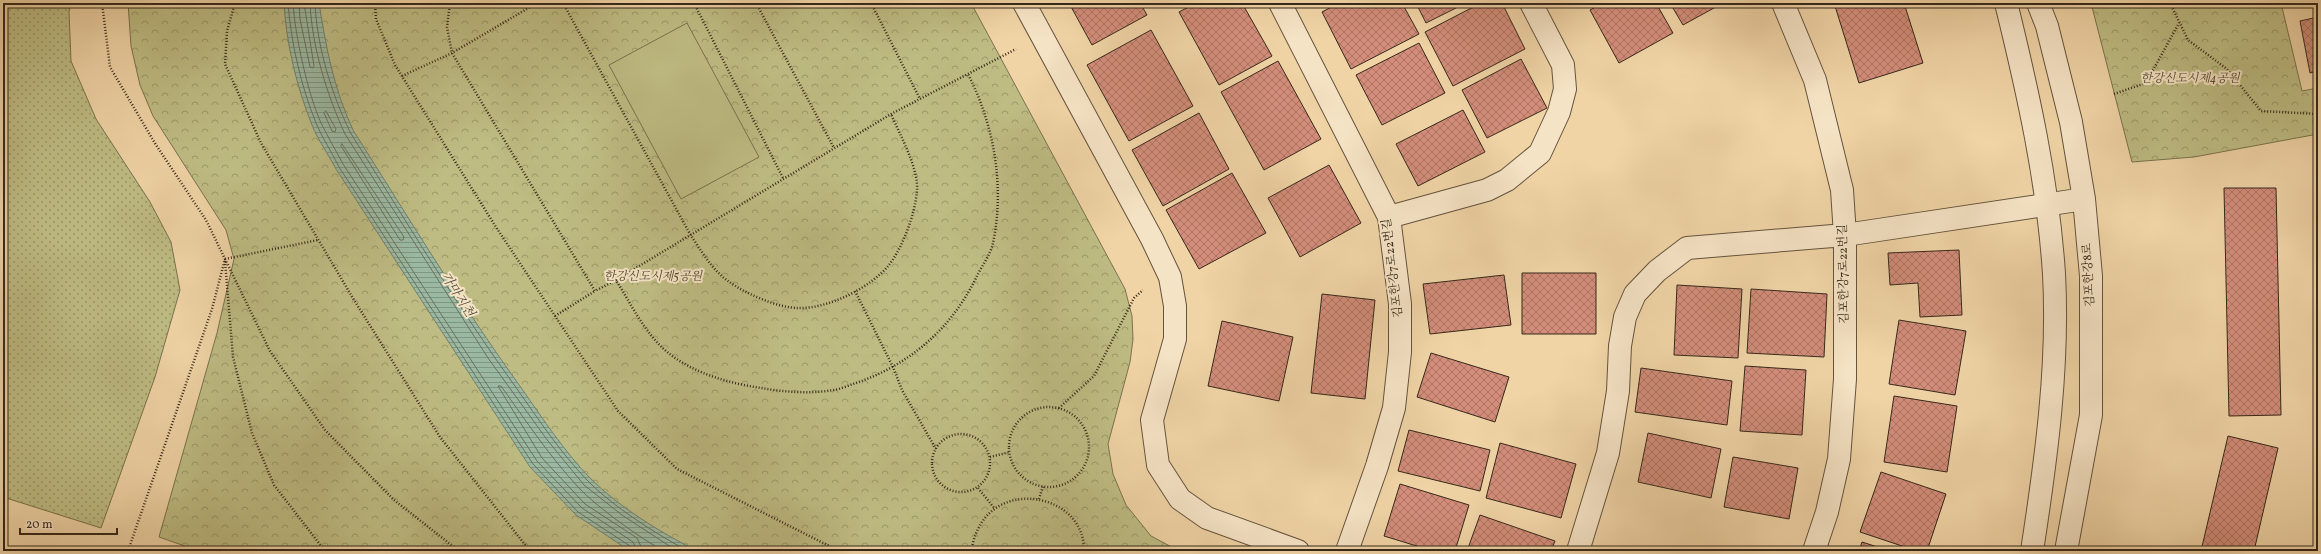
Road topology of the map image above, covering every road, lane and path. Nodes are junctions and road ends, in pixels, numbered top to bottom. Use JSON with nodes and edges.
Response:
{"nodes":[{"id":1,"x":102,"y":3,"type":"edge"},
{"id":2,"x":235,"y":3,"type":"edge"},
{"id":3,"x":375,"y":3,"type":"edge"},
{"id":4,"x":450,"y":3,"type":"edge"},
{"id":5,"x":537,"y":3,"type":"edge"},
{"id":6,"x":563,"y":3,"type":"edge"},
{"id":7,"x":694,"y":3,"type":"edge"},
{"id":8,"x":756,"y":3,"type":"edge"},
{"id":9,"x":871,"y":3,"type":"edge"},
{"id":10,"x":1024,"y":3,"type":"edge"},
{"id":11,"x":1280,"y":3,"type":"edge"},
{"id":12,"x":1531,"y":3,"type":"edge"},
{"id":13,"x":1783,"y":3,"type":"edge"},
{"id":14,"x":2006,"y":3,"type":"edge"},
{"id":15,"x":2038,"y":3,"type":"edge"},
{"id":16,"x":2170,"y":3,"type":"edge"},
{"id":17,"x":2179,"y":23,"type":"junction"},
{"id":18,"x":1017,"y":48,"type":"dead end"},
{"id":19,"x":452,"y":53,"type":"junction"},
{"id":20,"x":968,"y":74,"type":"junction"},
{"id":21,"x":402,"y":76,"type":"junction"},
{"id":22,"x":2114,"y":94,"type":"dead end"},
{"id":23,"x":920,"y":99,"type":"junction"},
{"id":24,"x":891,"y":114,"type":"junction"},
{"id":25,"x":2318,"y":114,"type":"edge"},
{"id":26,"x":834,"y":148,"type":"junction"},
{"id":27,"x":784,"y":178,"type":"junction"},
{"id":28,"x":2084,"y":199,"type":"junction"},
{"id":29,"x":2047,"y":205,"type":"junction"},
{"id":30,"x":1389,"y":217,"type":"junction"},
{"id":31,"x":690,"y":234,"type":"junction"},
{"id":32,"x":1845,"y":236,"type":"junction"},
{"id":33,"x":318,"y":240,"type":"junction"},
{"id":34,"x":225,"y":259,"type":"junction"},
{"id":35,"x":616,"y":280,"type":"junction"},
{"id":36,"x":1148,"y":286,"type":"dead end"},
{"id":37,"x":595,"y":291,"type":"junction"},
{"id":38,"x":855,"y":291,"type":"junction"},
{"id":39,"x":555,"y":316,"type":"junction"},
{"id":40,"x":893,"y":367,"type":"junction"},
{"id":41,"x":1059,"y":408,"type":"junction"},
{"id":42,"x":936,"y":449,"type":"junction"},
{"id":43,"x":1010,"y":452,"type":"junction"},
{"id":44,"x":990,"y":457,"type":"junction"},
{"id":45,"x":1043,"y":486,"type":"junction"},
{"id":46,"x":978,"y":488,"type":"junction"},
{"id":47,"x":1039,"y":499,"type":"junction"},
{"id":48,"x":995,"y":509,"type":"junction"},
{"id":49,"x":128,"y":551,"type":"edge"},
{"id":50,"x":325,"y":551,"type":"edge"},
{"id":51,"x":459,"y":551,"type":"edge"},
{"id":52,"x":530,"y":551,"type":"edge"},
{"id":53,"x":839,"y":551,"type":"edge"},
{"id":54,"x":972,"y":551,"type":"edge"},
{"id":55,"x":1084,"y":551,"type":"edge"},
{"id":56,"x":1298,"y":551,"type":"edge"},
{"id":57,"x":1347,"y":551,"type":"edge"},
{"id":58,"x":1578,"y":551,"type":"edge"},
{"id":59,"x":1814,"y":551,"type":"edge"},
{"id":60,"x":2032,"y":551,"type":"edge"},
{"id":61,"x":2066,"y":551,"type":"edge"}],
"edges":[{"from":1,"to":34,"type":"path"},
{"from":2,"to":33,"type":"path"},
{"from":3,"to":21,"type":"path"},
{"from":4,"to":19,"type":"path"},
{"from":5,"to":19,"type":"path"},
{"from":6,"to":31,"type":"path"},
{"from":7,"to":27,"type":"path"},
{"from":8,"to":26,"type":"path"},
{"from":9,"to":23,"type":"path"},
{"from":10,"to":56,"type":"street"},
{"from":11,"to":30,"type":"street","name":"김포한강7로22번길"},
{"from":12,"to":30,"type":"street"},
{"from":13,"to":32,"type":"street","name":"김포한강7로22번길"},
{"from":14,"to":29,"type":"street"},
{"from":15,"to":28,"type":"street","name":"김포한강8로"},
{"from":16,"to":17,"type":"path"},
{"from":17,"to":22,"type":"path"},
{"from":17,"to":25,"type":"path"},
{"from":18,"to":20,"type":"path"},
{"from":19,"to":21,"type":"path"},
{"from":19,"to":37,"type":"path"},
{"from":20,"to":23,"type":"path"},
{"from":20,"to":40,"type":"path"},
{"from":21,"to":39,"type":"path"},
{"from":23,"to":24,"type":"path"},
{"from":24,"to":26,"type":"path"},
{"from":24,"to":38,"type":"path"},
{"from":26,"to":27,"type":"path"},
{"from":27,"to":31,"type":"path"},
{"from":28,"to":29,"type":"street"},
{"from":28,"to":61,"type":"street","name":"김포한강8로"},
{"from":29,"to":32,"type":"street"},
{"from":29,"to":60,"type":"street"},
{"from":30,"to":57,"type":"street","name":"김포한강7로22번길"},
{"from":31,"to":35,"type":"path"},
{"from":31,"to":38,"type":"path"},
{"from":32,"to":58,"type":"street"},
{"from":32,"to":59,"type":"street","name":"김포한강7로22번길"},
{"from":33,"to":34,"type":"path"},
{"from":33,"to":52,"type":"path"},
{"from":34,"to":49,"type":"path"},
{"from":34,"to":50,"type":"path"},
{"from":34,"to":51,"type":"path"},
{"from":35,"to":37,"type":"path"},
{"from":35,"to":40,"type":"path"},
{"from":36,"to":41,"type":"path"},
{"from":37,"to":39,"type":"path"},
{"from":38,"to":40,"type":"path"},
{"from":39,"to":53,"type":"path"},
{"from":40,"to":42,"type":"path"},
{"from":41,"to":43,"type":"path"},
{"from":41,"to":45,"type":"path"},
{"from":42,"to":44,"type":"path"},
{"from":42,"to":46,"type":"path"},
{"from":43,"to":44,"type":"path"},
{"from":43,"to":45,"type":"path"},
{"from":44,"to":46,"type":"path"},
{"from":45,"to":47,"type":"path"},
{"from":46,"to":48,"type":"path"},
{"from":47,"to":48,"type":"path"},
{"from":47,"to":55,"type":"path"},
{"from":48,"to":54,"type":"path"}]}
